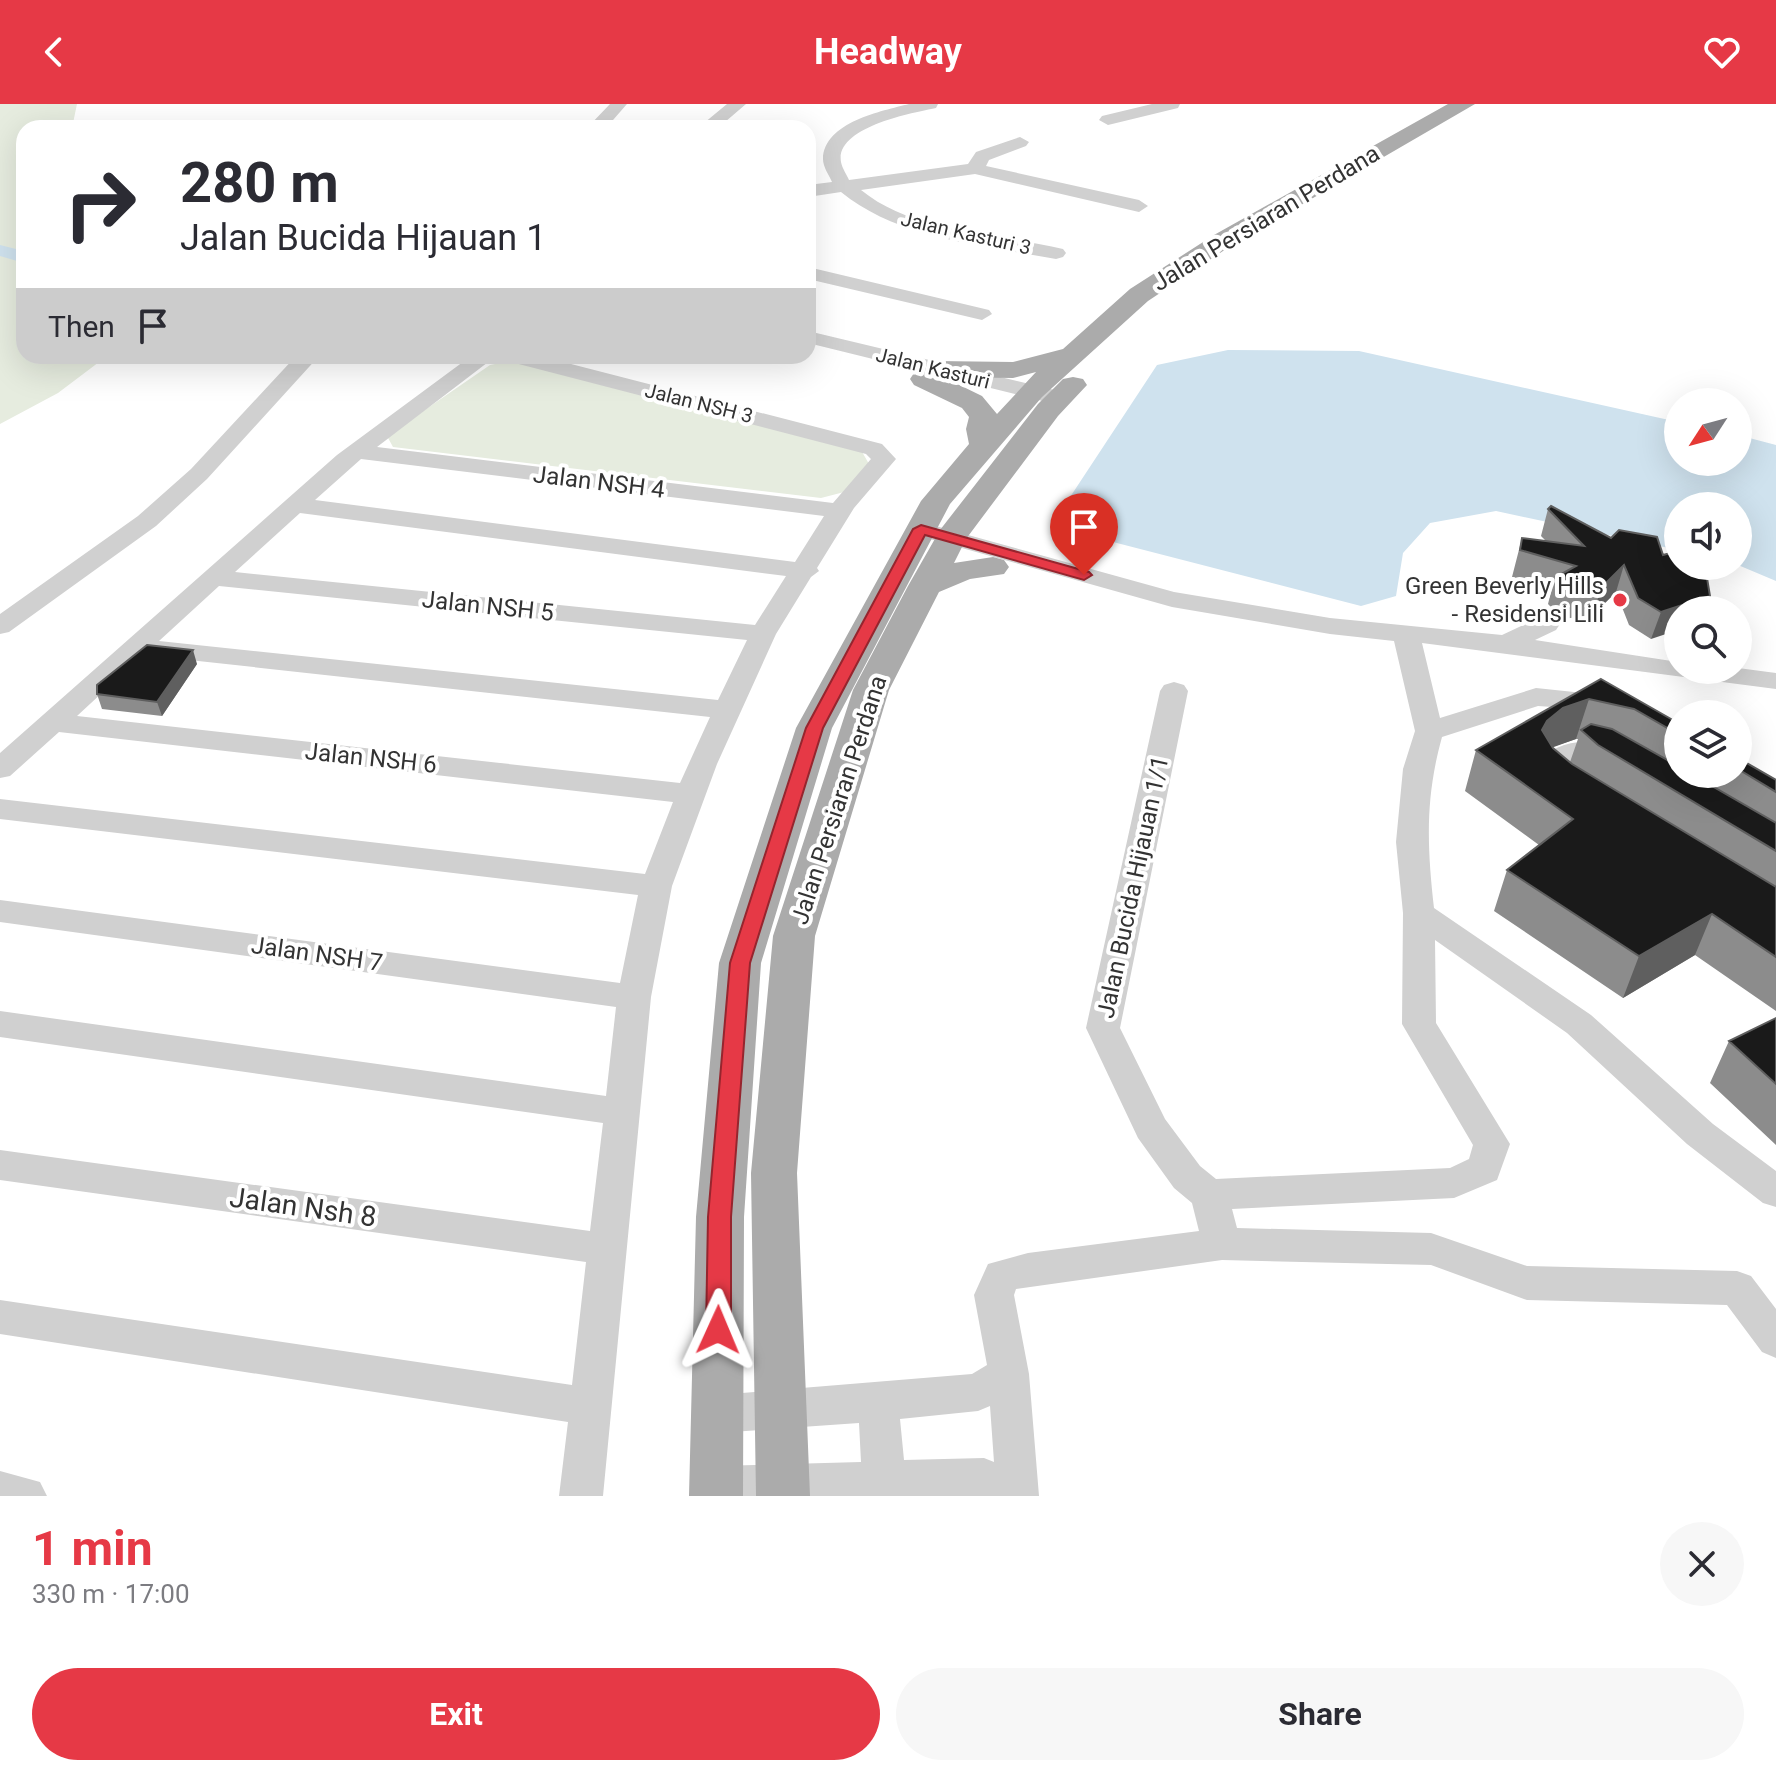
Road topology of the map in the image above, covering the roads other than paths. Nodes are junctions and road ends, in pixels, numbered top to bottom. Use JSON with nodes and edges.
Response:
{"nodes":[{"id":1,"x":619,"y":104,"type":"edge"},
{"id":2,"x":738,"y":104,"type":"edge"},
{"id":3,"x":930,"y":104,"type":"edge"},
{"id":4,"x":1172,"y":104,"type":"edge"},
{"id":5,"x":1464,"y":104,"type":"edge"},
{"id":6,"x":1497,"y":104,"type":"edge"},
{"id":7,"x":604,"y":120,"type":"edge"},
{"id":8,"x":717,"y":120,"type":"edge"},
{"id":9,"x":1108,"y":120,"type":"dead end"},
{"id":10,"x":1020,"y":142,"type":"dead end"},
{"id":11,"x":975,"y":169,"type":"junction"},
{"id":12,"x":841,"y":186,"type":"junction"},
{"id":13,"x":816,"y":190,"type":"edge"},
{"id":14,"x":1139,"y":206,"type":"dead end"},
{"id":15,"x":1056,"y":253,"type":"dead end"},
{"id":16,"x":816,"y":275,"type":"edge"},
{"id":17,"x":982,"y":314,"type":"dead end"},
{"id":18,"x":816,"y":339,"type":"edge"},
{"id":19,"x":816,"y":352,"type":"edge"},
{"id":20,"x":1075,"y":354,"type":"junction"},
{"id":21,"x":301,"y":364,"type":"edge"},
{"id":22,"x":477,"y":364,"type":"edge"},
{"id":23,"x":545,"y":364,"type":"edge"},
{"id":24,"x":930,"y":374,"type":"junction"},
{"id":25,"x":1040,"y":401,"type":"junction"},
{"id":26,"x":984,"y":444,"type":"junction"},
{"id":27,"x":357,"y":452,"type":"junction"},
{"id":28,"x":296,"y":505,"type":"junction"},
{"id":29,"x":841,"y":511,"type":"junction"},
{"id":30,"x":939,"y":535,"type":"junction"},
{"id":31,"x":1000,"y":560,"type":"junction"},
{"id":32,"x":806,"y":571,"type":"junction"},
{"id":33,"x":214,"y":578,"type":"junction"},
{"id":34,"x":924,"y":586,"type":"junction"},
{"id":35,"x":1547,"y":624,"type":"dead end"},
{"id":36,"x":0,"y":626,"type":"edge"},
{"id":37,"x":763,"y":634,"type":"junction"},
{"id":38,"x":1407,"y":636,"type":"junction"},
{"id":39,"x":1506,"y":644,"type":"junction"},
{"id":40,"x":137,"y":646,"type":"junction"},
{"id":41,"x":1664,"y":667,"type":"edge"},
{"id":42,"x":1752,"y":678,"type":"edge"},
{"id":43,"x":1776,"y":681,"type":"edge"},
{"id":44,"x":1174,"y":691,"type":"dead end"},
{"id":45,"x":727,"y":710,"type":"junction"},
{"id":46,"x":53,"y":722,"type":"junction"},
{"id":47,"x":1429,"y":731,"type":"junction"},
{"id":48,"x":1664,"y":733,"type":"edge"},
{"id":49,"x":0,"y":769,"type":"edge"},
{"id":50,"x":1635,"y":774,"type":"edge"},
{"id":51,"x":690,"y":794,"type":"junction"},
{"id":52,"x":1586,"y":804,"type":"edge"},
{"id":53,"x":0,"y":809,"type":"edge"},
{"id":54,"x":656,"y":886,"type":"junction"},
{"id":55,"x":0,"y":911,"type":"edge"},
{"id":56,"x":1419,"y":913,"type":"junction"},
{"id":57,"x":634,"y":997,"type":"junction"},
{"id":58,"x":0,"y":1024,"type":"edge"},
{"id":59,"x":622,"y":1112,"type":"junction"},
{"id":60,"x":0,"y":1165,"type":"edge"},
{"id":61,"x":1776,"y":1192,"type":"edge"},
{"id":62,"x":1209,"y":1195,"type":"junction"},
{"id":63,"x":1222,"y":1244,"type":"junction"},
{"id":64,"x":607,"y":1249,"type":"junction"},
{"id":65,"x":0,"y":1317,"type":"edge"},
{"id":66,"x":1776,"y":1340,"type":"edge"},
{"id":67,"x":1009,"y":1374,"type":"junction"},
{"id":68,"x":878,"y":1403,"type":"junction"},
{"id":69,"x":589,"y":1406,"type":"junction"},
{"id":70,"x":779,"y":1411,"type":"junction"},
{"id":71,"x":717,"y":1414,"type":"junction"},
{"id":72,"x":884,"y":1488,"type":"edge"},
{"id":73,"x":783,"y":1489,"type":"edge"},
{"id":74,"x":0,"y":1491,"type":"edge"},
{"id":75,"x":716,"y":1491,"type":"edge"},
{"id":76,"x":25,"y":1496,"type":"edge"},
{"id":77,"x":581,"y":1496,"type":"edge"},
{"id":78,"x":1016,"y":1496,"type":"edge"}],
"edges":[{"from":1,"to":7,"type":"street"},
{"from":2,"to":8,"type":"street"},
{"from":3,"to":12,"type":"street"},
{"from":4,"to":9,"type":"street"},
{"from":5,"to":20,"type":"main road","name":"Jalan Persiaran Perdana"},
{"from":6,"to":25,"type":"main road","name":"Jalan Persiaran Perdana"},
{"from":10,"to":11,"type":"street"},
{"from":11,"to":12,"type":"street"},
{"from":11,"to":14,"type":"street"},
{"from":12,"to":13,"type":"street"},
{"from":12,"to":15,"type":"street","name":"Jalan Kasturi 3"},
{"from":16,"to":17,"type":"street"},
{"from":18,"to":24,"type":"street","name":"Jalan Kasturi"},
{"from":19,"to":24,"type":"street","name":"Jalan Kasturi"},
{"from":20,"to":24,"type":"main road"},
{"from":20,"to":25,"type":"main road","name":"Jalan Persiaran Perdana"},
{"from":21,"to":36,"type":"street"},
{"from":22,"to":27,"type":"street"},
{"from":23,"to":29,"type":"street","name":"Jalan NSH 3"},
{"from":24,"to":25,"type":"street","name":"Jalan Kasturi"},
{"from":24,"to":26,"type":"main road"},
{"from":25,"to":26,"type":"main road","name":"Jalan Persiaran Perdana"},
{"from":25,"to":30,"type":"main road","name":"Jalan Persiaran Perdana"},
{"from":26,"to":30,"type":"main road","name":"Jalan Persiaran Perdana"},
{"from":27,"to":28,"type":"street"},
{"from":27,"to":29,"type":"street","name":"Jalan NSH 4"},
{"from":28,"to":32,"type":"street"},
{"from":28,"to":33,"type":"street"},
{"from":29,"to":32,"type":"street"},
{"from":30,"to":31,"type":"street"},
{"from":30,"to":31,"type":"main road"},
{"from":30,"to":34,"type":"main road","name":"Jalan Persiaran Perdana"},
{"from":30,"to":71,"type":"main road","name":"Jalan Persiaran Perdana"},
{"from":31,"to":34,"type":"main road"},
{"from":31,"to":38,"type":"street"},
{"from":32,"to":37,"type":"street"},
{"from":33,"to":37,"type":"street","name":"Jalan NSH 5"},
{"from":33,"to":40,"type":"street"},
{"from":34,"to":70,"type":"main road","name":"Jalan Persiaran Perdana"},
{"from":35,"to":39,"type":"street"},
{"from":37,"to":45,"type":"street"},
{"from":38,"to":39,"type":"street"},
{"from":38,"to":47,"type":"street"},
{"from":39,"to":41,"type":"street"},
{"from":40,"to":45,"type":"street"},
{"from":40,"to":46,"type":"street"},
{"from":42,"to":43,"type":"street"},
{"from":44,"to":62,"type":"street","name":"Jalan Bucida Hijauan 1/1"},
{"from":45,"to":51,"type":"street"},
{"from":46,"to":49,"type":"street"},
{"from":46,"to":51,"type":"street","name":"Jalan NSH 6"},
{"from":47,"to":48,"type":"street"},
{"from":47,"to":56,"type":"street"},
{"from":50,"to":52,"type":"street"},
{"from":51,"to":54,"type":"street"},
{"from":53,"to":54,"type":"street"},
{"from":54,"to":57,"type":"street"},
{"from":55,"to":57,"type":"street","name":"Jalan NSH 7"},
{"from":56,"to":61,"type":"street"},
{"from":56,"to":62,"type":"street"},
{"from":57,"to":59,"type":"street"},
{"from":58,"to":59,"type":"street"},
{"from":59,"to":64,"type":"street"},
{"from":60,"to":64,"type":"street","name":"Jalan Nsh 8"},
{"from":62,"to":63,"type":"street"},
{"from":63,"to":66,"type":"street"},
{"from":63,"to":67,"type":"street"},
{"from":64,"to":69,"type":"street"},
{"from":65,"to":69,"type":"street"},
{"from":67,"to":68,"type":"street"},
{"from":67,"to":78,"type":"street"},
{"from":68,"to":70,"type":"street"},
{"from":68,"to":72,"type":"street"},
{"from":69,"to":77,"type":"street"},
{"from":70,"to":71,"type":"street"},
{"from":70,"to":73,"type":"main road","name":"Jalan Persiaran Perdana"},
{"from":71,"to":75,"type":"main road","name":"Jalan Persiaran Perdana"},
{"from":72,"to":73,"type":"street"},
{"from":72,"to":78,"type":"street"},
{"from":73,"to":75,"type":"street"},
{"from":74,"to":76,"type":"street"}]}
